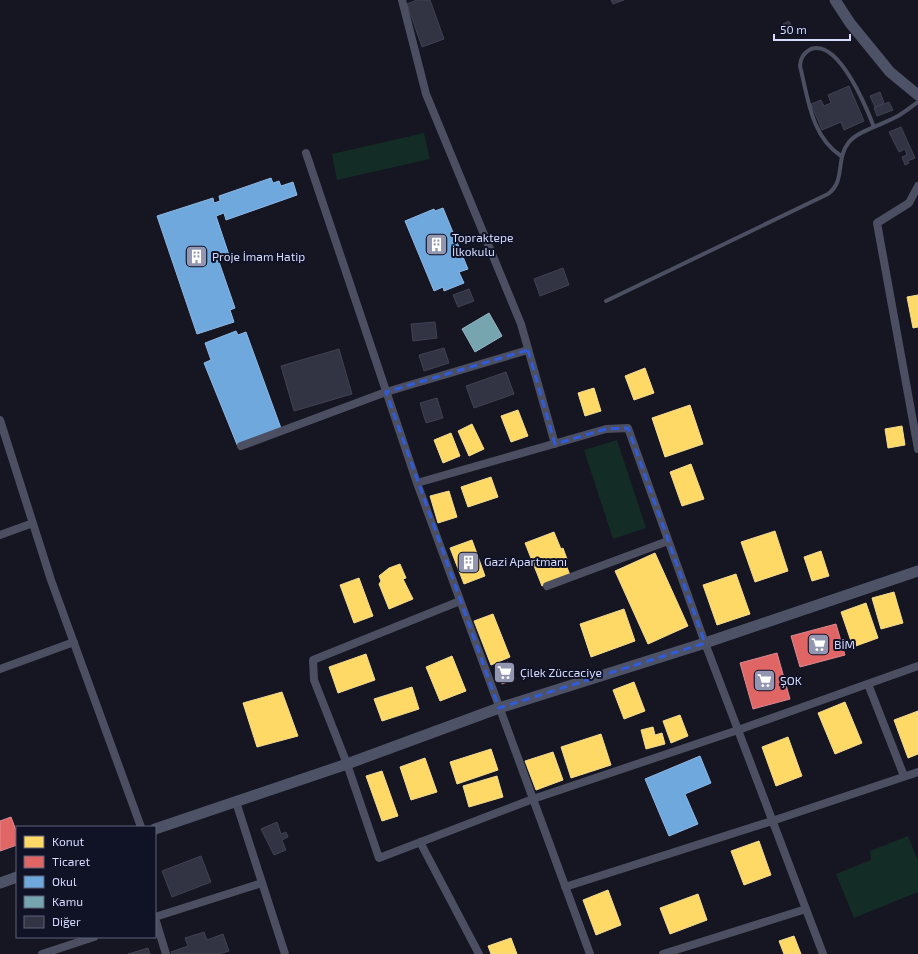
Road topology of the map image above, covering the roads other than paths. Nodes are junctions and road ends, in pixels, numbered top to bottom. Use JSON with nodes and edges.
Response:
{"nodes":[{"id":1,"x":402,"y":0,"type":"edge"},
{"id":2,"x":835,"y":0,"type":"edge"},
{"id":3,"x":918,"y":95,"type":"edge"},
{"id":4,"x":918,"y":102,"type":"edge"},
{"id":5,"x":874,"y":128,"type":"junction"},
{"id":6,"x":306,"y":153,"type":"dead end"},
{"id":7,"x":841,"y":156,"type":"junction"},
{"id":8,"x":918,"y":186,"type":"edge"},
{"id":9,"x":606,"y":301,"type":"dead end"},
{"id":10,"x":528,"y":350,"type":"junction"},
{"id":11,"x":386,"y":392,"type":"junction"},
{"id":12,"x":0,"y":420,"type":"edge"},
{"id":13,"x":555,"y":444,"type":"junction"},
{"id":14,"x":241,"y":446,"type":"dead end"},
{"id":15,"x":918,"y":449,"type":"edge"},
{"id":16,"x":417,"y":483,"type":"junction"},
{"id":17,"x":33,"y":523,"type":"junction"},
{"id":18,"x":0,"y":535,"type":"edge"},
{"id":19,"x":668,"y":541,"type":"junction"},
{"id":20,"x":918,"y":571,"type":"edge"},
{"id":21,"x":547,"y":586,"type":"dead end"},
{"id":22,"x":460,"y":601,"type":"junction"},
{"id":23,"x":74,"y":642,"type":"junction"},
{"id":24,"x":705,"y":643,"type":"junction"},
{"id":25,"x":918,"y":666,"type":"edge"},
{"id":26,"x":0,"y":669,"type":"edge"},
{"id":27,"x":868,"y":684,"type":"junction"},
{"id":28,"x":499,"y":708,"type":"junction"},
{"id":29,"x":738,"y":730,"type":"junction"},
{"id":30,"x":347,"y":764,"type":"junction"},
{"id":31,"x":918,"y":773,"type":"edge"},
{"id":32,"x":904,"y":776,"type":"junction"},
{"id":33,"x":533,"y":800,"type":"junction"},
{"id":34,"x":236,"y":802,"type":"junction"},
{"id":35,"x":772,"y":821,"type":"junction"},
{"id":36,"x":141,"y":826,"type":"edge"},
{"id":37,"x":156,"y":829,"type":"edge"},
{"id":38,"x":420,"y":842,"type":"junction"},
{"id":39,"x":16,"y":877,"type":"edge"},
{"id":40,"x":0,"y":883,"type":"edge"},
{"id":41,"x":262,"y":883,"type":"junction"},
{"id":42,"x":565,"y":887,"type":"junction"},
{"id":43,"x":806,"y":909,"type":"junction"},
{"id":44,"x":156,"y":918,"type":"edge"},
{"id":45,"x":156,"y":921,"type":"edge"},
{"id":46,"x":91,"y":938,"type":"edge"},
{"id":47,"x":42,"y":954,"type":"edge"},
{"id":48,"x":166,"y":954,"type":"edge"},
{"id":49,"x":285,"y":954,"type":"edge"},
{"id":50,"x":479,"y":954,"type":"edge"},
{"id":51,"x":590,"y":954,"type":"edge"},
{"id":52,"x":662,"y":954,"type":"edge"},
{"id":53,"x":823,"y":954,"type":"edge"}],
"edges":[{"from":1,"to":10,"type":"street"},
{"from":2,"to":3,"type":"main road"},
{"from":4,"to":5,"type":"lane"},
{"from":5,"to":7,"type":"lane"},
{"from":5,"to":7,"type":"lane"},
{"from":6,"to":11,"type":"street"},
{"from":7,"to":9,"type":"lane"},
{"from":8,"to":15,"type":"street"},
{"from":10,"to":11,"type":"street"},
{"from":10,"to":13,"type":"street"},
{"from":11,"to":14,"type":"street"},
{"from":11,"to":16,"type":"street"},
{"from":12,"to":17,"type":"street"},
{"from":13,"to":16,"type":"street"},
{"from":13,"to":19,"type":"street"},
{"from":16,"to":22,"type":"street"},
{"from":17,"to":18,"type":"street"},
{"from":17,"to":23,"type":"street"},
{"from":19,"to":21,"type":"street"},
{"from":19,"to":24,"type":"street"},
{"from":20,"to":24,"type":"main road"},
{"from":22,"to":28,"type":"street"},
{"from":22,"to":30,"type":"street"},
{"from":23,"to":26,"type":"street"},
{"from":23,"to":36,"type":"street"},
{"from":24,"to":28,"type":"main road"},
{"from":24,"to":29,"type":"street"},
{"from":25,"to":27,"type":"street"},
{"from":27,"to":29,"type":"street"},
{"from":27,"to":32,"type":"street"},
{"from":28,"to":30,"type":"main road"},
{"from":28,"to":33,"type":"street"},
{"from":29,"to":33,"type":"street"},
{"from":29,"to":35,"type":"street"},
{"from":30,"to":34,"type":"main road"},
{"from":30,"to":38,"type":"street"},
{"from":31,"to":32,"type":"street"},
{"from":32,"to":35,"type":"street"},
{"from":33,"to":38,"type":"street"},
{"from":33,"to":42,"type":"street"},
{"from":34,"to":37,"type":"main road"},
{"from":34,"to":41,"type":"street"},
{"from":35,"to":42,"type":"street"},
{"from":35,"to":43,"type":"street"},
{"from":38,"to":50,"type":"street"},
{"from":39,"to":40,"type":"main road"},
{"from":41,"to":44,"type":"street"},
{"from":41,"to":49,"type":"street"},
{"from":42,"to":51,"type":"street"},
{"from":43,"to":52,"type":"street"},
{"from":43,"to":53,"type":"street"},
{"from":45,"to":48,"type":"street"},
{"from":46,"to":47,"type":"street"}]}
